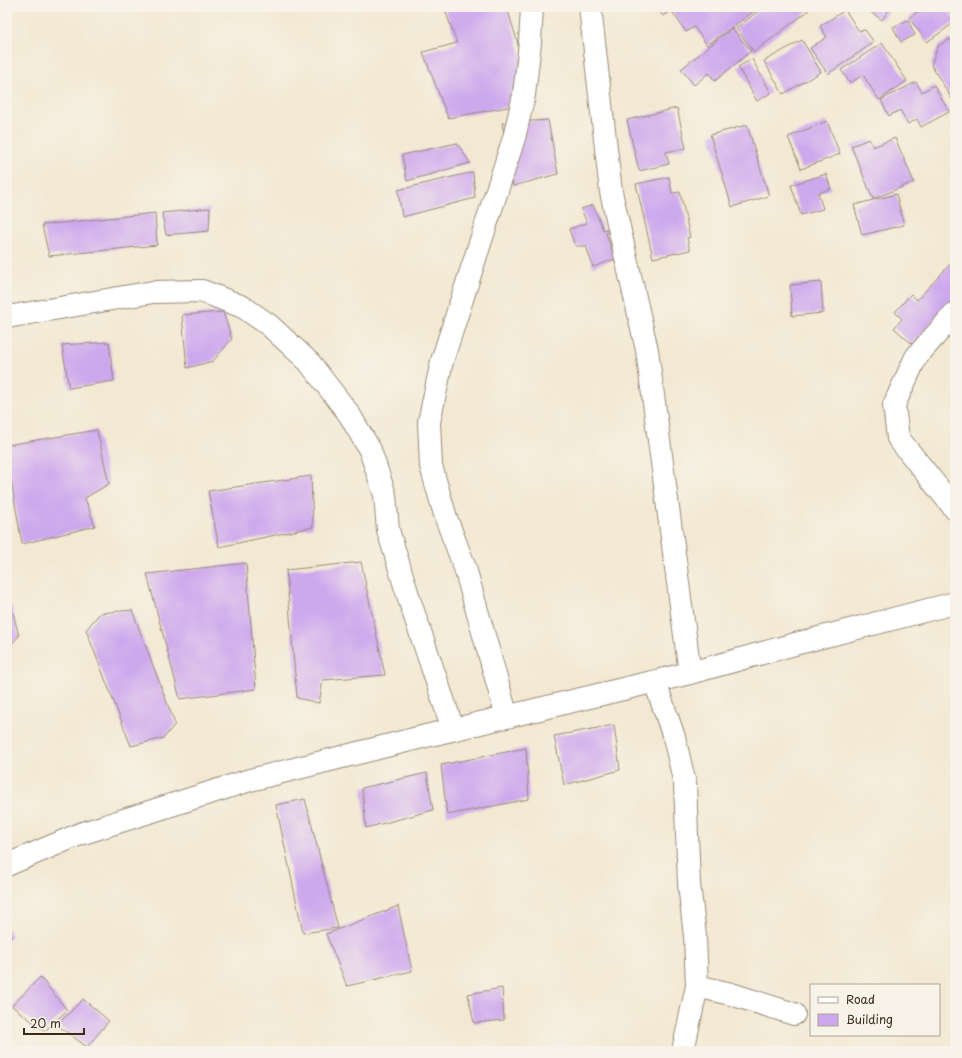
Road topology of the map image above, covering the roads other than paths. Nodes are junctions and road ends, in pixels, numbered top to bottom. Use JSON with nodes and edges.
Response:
{"nodes":[{"id":1,"x":532,"y":7,"type":"edge"},
{"id":2,"x":590,"y":7,"type":"edge"},
{"id":3,"x":955,"y":313,"type":"edge"},
{"id":4,"x":7,"y":317,"type":"edge"},
{"id":5,"x":955,"y":509,"type":"edge"},
{"id":6,"x":955,"y":603,"type":"edge"},
{"id":7,"x":690,"y":673,"type":"junction"},
{"id":8,"x":656,"y":682,"type":"junction"},
{"id":9,"x":507,"y":717,"type":"junction"},
{"id":10,"x":453,"y":730,"type":"junction"},
{"id":11,"x":7,"y":865,"type":"edge"},
{"id":12,"x":696,"y":986,"type":"junction"},
{"id":13,"x":794,"y":1014,"type":"dead end"},
{"id":14,"x":683,"y":1051,"type":"edge"}],
"edges":[{"from":1,"to":9,"type":"street"},
{"from":2,"to":7,"type":"street"},
{"from":3,"to":5,"type":"street"},
{"from":4,"to":10,"type":"street"},
{"from":6,"to":7,"type":"street"},
{"from":7,"to":8,"type":"street"},
{"from":8,"to":9,"type":"street"},
{"from":8,"to":12,"type":"street"},
{"from":9,"to":10,"type":"street"},
{"from":10,"to":11,"type":"street"},
{"from":12,"to":13,"type":"street"},
{"from":12,"to":14,"type":"street"}]}
